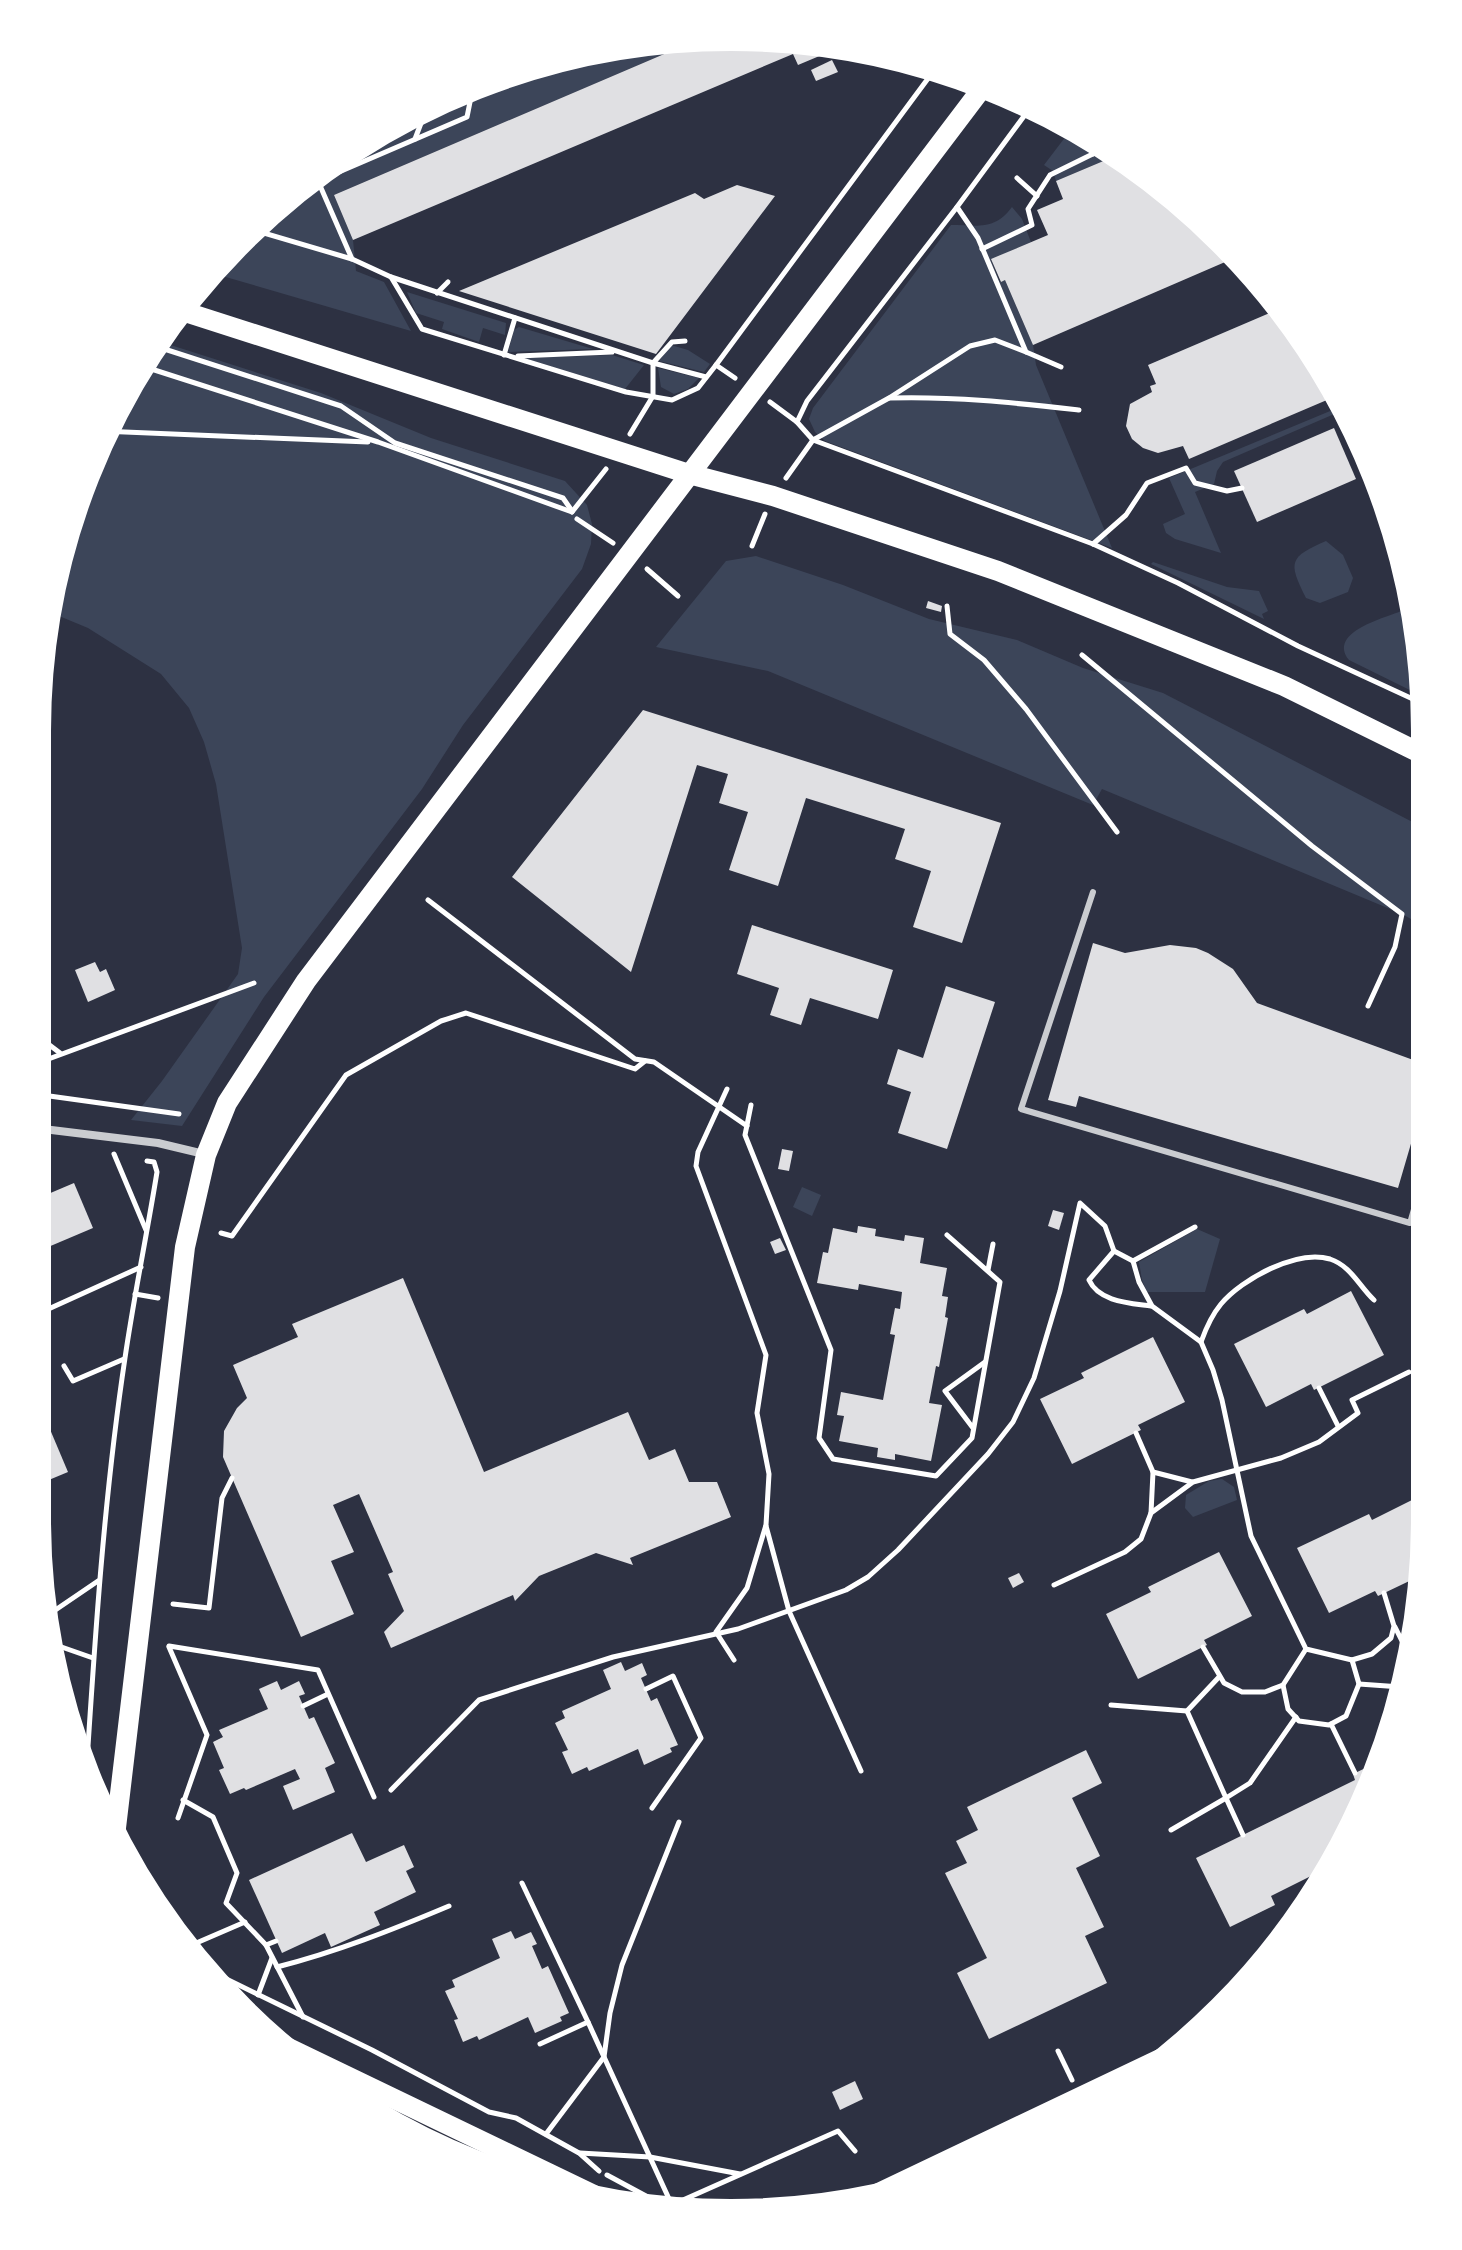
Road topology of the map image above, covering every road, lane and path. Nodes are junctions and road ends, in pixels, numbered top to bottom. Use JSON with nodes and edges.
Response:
{"nodes":[{"id":1,"x":930,"y":76,"type":"edge"},
{"id":2,"x":979,"y":93,"type":"edge"},
{"id":3,"x":471,"y":97,"type":"edge"},
{"id":4,"x":1026,"y":113,"type":"edge"},
{"id":5,"x":422,"y":120,"type":"edge"},
{"id":6,"x":414,"y":140,"type":"junction"},
{"id":7,"x":1091,"y":148,"type":"edge"},
{"id":8,"x":1097,"y":152,"type":"edge"},
{"id":9,"x":1093,"y":154,"type":"junction"},
{"id":10,"x":330,"y":176,"type":"edge"},
{"id":11,"x":1017,"y":178,"type":"dead end"},
{"id":12,"x":319,"y":184,"type":"edge"},
{"id":13,"x":1037,"y":196,"type":"junction"},
{"id":14,"x":957,"y":207,"type":"junction"},
{"id":15,"x":262,"y":233,"type":"edge"},
{"id":16,"x":982,"y":249,"type":"junction"},
{"id":17,"x":352,"y":259,"type":"junction"},
{"id":18,"x":391,"y":277,"type":"junction"},
{"id":19,"x":448,"y":282,"type":"dead end"},
{"id":20,"x":437,"y":293,"type":"junction"},
{"id":21,"x":189,"y":313,"type":"edge"},
{"id":22,"x":515,"y":318,"type":"junction"},
{"id":23,"x":685,"y":341,"type":"dead end"},
{"id":24,"x":162,"y":348,"type":"edge"},
{"id":25,"x":617,"y":352,"type":"junction"},
{"id":26,"x":1026,"y":352,"type":"junction"},
{"id":27,"x":508,"y":356,"type":"junction"},
{"id":28,"x":653,"y":363,"type":"junction"},
{"id":29,"x":1061,"y":367,"type":"dead end"},
{"id":30,"x":150,"y":369,"type":"edge"},
{"id":31,"x":706,"y":377,"type":"junction"},
{"id":32,"x":653,"y":396,"type":"junction"},
{"id":33,"x":889,"y":398,"type":"junction"},
{"id":34,"x":1079,"y":410,"type":"dead end"},
{"id":35,"x":115,"y":432,"type":"edge"},
{"id":36,"x":813,"y":440,"type":"junction"},
{"id":37,"x":378,"y":442,"type":"junction"},
{"id":38,"x":395,"y":443,"type":"junction"},
{"id":39,"x":689,"y":474,"type":"junction"},
{"id":40,"x":1242,"y":488,"type":"dead end"},
{"id":41,"x":773,"y":496,"type":"junction"},
{"id":42,"x":1093,"y":544,"type":"junction"},
{"id":43,"x":752,"y":546,"type":"dead end"},
{"id":44,"x":947,"y":606,"type":"dead end"},
{"id":45,"x":1082,"y":655,"type":"dead end"},
{"id":46,"x":1415,"y":700,"type":"edge"},
{"id":47,"x":1416,"y":751,"type":"edge"},
{"id":48,"x":1117,"y":832,"type":"dead end"},
{"id":49,"x":1093,"y":892,"type":"dead end"},
{"id":50,"x":428,"y":900,"type":"dead end"},
{"id":51,"x":254,"y":983,"type":"dead end"},
{"id":52,"x":1368,"y":1006,"type":"dead end"},
{"id":53,"x":46,"y":1042,"type":"edge"},
{"id":54,"x":60,"y":1053,"type":"junction"},
{"id":55,"x":46,"y":1059,"type":"edge"},
{"id":56,"x":645,"y":1061,"type":"junction"},
{"id":57,"x":727,"y":1089,"type":"dead end"},
{"id":58,"x":46,"y":1096,"type":"edge"},
{"id":59,"x":751,"y":1105,"type":"dead end"},
{"id":60,"x":718,"y":1106,"type":"junction"},
{"id":61,"x":179,"y":1114,"type":"dead end"},
{"id":62,"x":747,"y":1126,"type":"junction"},
{"id":63,"x":46,"y":1129,"type":"edge"},
{"id":64,"x":108,"y":1135,"type":"junction"},
{"id":65,"x":113,"y":1153,"type":"junction"},
{"id":66,"x":206,"y":1155,"type":"junction"},
{"id":67,"x":127,"y":1156,"type":"dead end"},
{"id":68,"x":140,"y":1159,"type":"dead end"},
{"id":69,"x":1416,"y":1202,"type":"edge"},
{"id":70,"x":1195,"y":1227,"type":"dead end"},
{"id":71,"x":147,"y":1232,"type":"junction"},
{"id":72,"x":221,"y":1233,"type":"dead end"},
{"id":73,"x":947,"y":1235,"type":"dead end"},
{"id":74,"x":993,"y":1244,"type":"dead end"},
{"id":75,"x":1114,"y":1251,"type":"junction"},
{"id":76,"x":1133,"y":1261,"type":"junction"},
{"id":77,"x":141,"y":1267,"type":"junction"},
{"id":78,"x":988,"y":1271,"type":"junction"},
{"id":79,"x":1374,"y":1300,"type":"dead end"},
{"id":80,"x":1152,"y":1306,"type":"junction"},
{"id":81,"x":46,"y":1310,"type":"edge"},
{"id":82,"x":1201,"y":1342,"type":"junction"},
{"id":83,"x":124,"y":1359,"type":"junction"},
{"id":84,"x":986,"y":1361,"type":"junction"},
{"id":85,"x":64,"y":1366,"type":"dead end"},
{"id":86,"x":1409,"y":1372,"type":"dead end"},
{"id":87,"x":1319,"y":1388,"type":"dead end"},
{"id":88,"x":1338,"y":1426,"type":"junction"},
{"id":89,"x":973,"y":1428,"type":"junction"},
{"id":90,"x":1136,"y":1433,"type":"dead end"},
{"id":91,"x":1236,"y":1470,"type":"junction"},
{"id":92,"x":1153,"y":1472,"type":"junction"},
{"id":93,"x":232,"y":1478,"type":"dead end"},
{"id":94,"x":1193,"y":1482,"type":"junction"},
{"id":95,"x":1151,"y":1513,"type":"junction"},
{"id":96,"x":766,"y":1525,"type":"junction"},
{"id":97,"x":98,"y":1581,"type":"junction"},
{"id":98,"x":1054,"y":1585,"type":"dead end"},
{"id":99,"x":1384,"y":1593,"type":"dead end"},
{"id":100,"x":173,"y":1604,"type":"dead end"},
{"id":101,"x":789,"y":1611,"type":"junction"},
{"id":102,"x":53,"y":1612,"type":"edge"},
{"id":103,"x":1394,"y":1626,"type":"junction"},
{"id":104,"x":716,"y":1632,"type":"junction"},
{"id":105,"x":58,"y":1646,"type":"edge"},
{"id":106,"x":1404,"y":1646,"type":"edge"},
{"id":107,"x":1203,"y":1647,"type":"dead end"},
{"id":108,"x":1306,"y":1649,"type":"junction"},
{"id":109,"x":93,"y":1658,"type":"junction"},
{"id":110,"x":734,"y":1660,"type":"dead end"},
{"id":111,"x":1352,"y":1660,"type":"junction"},
{"id":112,"x":1219,"y":1677,"type":"junction"},
{"id":113,"x":1359,"y":1684,"type":"junction"},
{"id":114,"x":1283,"y":1685,"type":"junction"},
{"id":115,"x":1395,"y":1687,"type":"edge"},
{"id":116,"x":646,"y":1689,"type":"dead end"},
{"id":117,"x":328,"y":1694,"type":"junction"},
{"id":118,"x":1111,"y":1705,"type":"dead end"},
{"id":119,"x":303,"y":1706,"type":"dead end"},
{"id":120,"x":1187,"y":1711,"type":"junction"},
{"id":121,"x":1296,"y":1717,"type":"junction"},
{"id":122,"x":1331,"y":1724,"type":"junction"},
{"id":123,"x":87,"y":1753,"type":"edge"},
{"id":124,"x":861,"y":1771,"type":"dead end"},
{"id":125,"x":1355,"y":1773,"type":"dead end"},
{"id":126,"x":391,"y":1790,"type":"dead end"},
{"id":127,"x":374,"y":1797,"type":"dead end"},
{"id":128,"x":1226,"y":1798,"type":"junction"},
{"id":129,"x":183,"y":1800,"type":"junction"},
{"id":130,"x":652,"y":1808,"type":"dead end"},
{"id":131,"x":178,"y":1818,"type":"dead end"},
{"id":132,"x":117,"y":1821,"type":"edge"},
{"id":133,"x":679,"y":1822,"type":"dead end"},
{"id":134,"x":1171,"y":1830,"type":"dead end"},
{"id":135,"x":1243,"y":1835,"type":"dead end"},
{"id":136,"x":522,"y":1883,"type":"dead end"},
{"id":137,"x":449,"y":1906,"type":"dead end"},
{"id":138,"x":245,"y":1922,"type":"junction"},
{"id":139,"x":276,"y":1941,"type":"dead end"},
{"id":140,"x":194,"y":1944,"type":"edge"},
{"id":141,"x":266,"y":1945,"type":"junction"},
{"id":142,"x":272,"y":1957,"type":"junction"},
{"id":143,"x":277,"y":1967,"type":"junction"},
{"id":144,"x":222,"y":1977,"type":"edge"},
{"id":145,"x":258,"y":1995,"type":"junction"},
{"id":146,"x":304,"y":2018,"type":"junction"},
{"id":147,"x":588,"y":2022,"type":"junction"},
{"id":148,"x":540,"y":2044,"type":"dead end"},
{"id":149,"x":604,"y":2057,"type":"junction"},
{"id":150,"x":309,"y":2058,"type":"edge"},
{"id":151,"x":1138,"y":2069,"type":"edge"},
{"id":152,"x":546,"y":2134,"type":"junction"},
{"id":153,"x":855,"y":2151,"type":"dead end"},
{"id":154,"x":579,"y":2153,"type":"junction"},
{"id":155,"x":650,"y":2157,"type":"junction"},
{"id":156,"x":740,"y":2174,"type":"junction"},
{"id":157,"x":900,"y":2183,"type":"edge"},
{"id":158,"x":575,"y":2186,"type":"edge"},
{"id":159,"x":644,"y":2198,"type":"edge"},
{"id":160,"x":670,"y":2201,"type":"joint"}],
"edges":[{"from":1,"to":31,"type":"path"},
{"from":2,"to":39,"type":"main road"},
{"from":3,"to":6,"type":"path"},
{"from":4,"to":14,"type":"path"},
{"from":5,"to":6,"type":"path"},
{"from":6,"to":10,"type":"path"},
{"from":7,"to":9,"type":"path"},
{"from":8,"to":9,"type":"path"},
{"from":9,"to":13,"type":"path"},
{"from":11,"to":13,"type":"path"},
{"from":12,"to":17,"type":"path"},
{"from":13,"to":16,"type":"path"},
{"from":14,"to":16,"type":"path"},
{"from":14,"to":36,"type":"path"},
{"from":15,"to":17,"type":"path"},
{"from":16,"to":26,"type":"path"},
{"from":17,"to":18,"type":"path"},
{"from":18,"to":20,"type":"path"},
{"from":18,"to":27,"type":"path"},
{"from":19,"to":20,"type":"path"},
{"from":20,"to":22,"type":"path"},
{"from":21,"to":39,"type":"main road"},
{"from":22,"to":25,"type":"path"},
{"from":22,"to":27,"type":"path"},
{"from":23,"to":28,"type":"path"},
{"from":24,"to":38,"type":"path"},
{"from":25,"to":27,"type":"path"},
{"from":25,"to":28,"type":"path"},
{"from":26,"to":29,"type":"path"},
{"from":26,"to":33,"type":"path"},
{"from":27,"to":32,"type":"path"},
{"from":28,"to":31,"type":"path"},
{"from":28,"to":32,"type":"path"},
{"from":30,"to":37,"type":"path"},
{"from":31,"to":32,"type":"path"},
{"from":33,"to":34,"type":"path"},
{"from":33,"to":36,"type":"path"},
{"from":35,"to":37,"type":"path"},
{"from":36,"to":41,"type":"path"},
{"from":36,"to":42,"type":"path"},
{"from":37,"to":38,"type":"path"},
{"from":37,"to":38,"type":"path"},
{"from":39,"to":41,"type":"main road"},
{"from":39,"to":66,"type":"main road"},
{"from":40,"to":42,"type":"path"},
{"from":41,"to":43,"type":"path"},
{"from":41,"to":47,"type":"main road"},
{"from":42,"to":46,"type":"path"},
{"from":44,"to":48,"type":"path"},
{"from":45,"to":52,"type":"path"},
{"from":49,"to":69,"type":"lane"},
{"from":50,"to":56,"type":"path"},
{"from":51,"to":54,"type":"path"},
{"from":53,"to":54,"type":"path"},
{"from":54,"to":55,"type":"path"},
{"from":56,"to":60,"type":"path"},
{"from":56,"to":72,"type":"path"},
{"from":57,"to":60,"type":"path"},
{"from":58,"to":61,"type":"path"},
{"from":59,"to":62,"type":"path"},
{"from":60,"to":62,"type":"path"},
{"from":60,"to":96,"type":"path"},
{"from":62,"to":89,"type":"path"},
{"from":63,"to":64,"type":"street"},
{"from":64,"to":65,"type":"path"},
{"from":64,"to":66,"type":"street"},
{"from":65,"to":67,"type":"path"},
{"from":65,"to":71,"type":"path"},
{"from":66,"to":132,"type":"main road"},
{"from":68,"to":71,"type":"path"},
{"from":70,"to":76,"type":"path"},
{"from":71,"to":77,"type":"path"},
{"from":73,"to":78,"type":"path"},
{"from":74,"to":78,"type":"path"},
{"from":75,"to":76,"type":"path"},
{"from":75,"to":80,"type":"path"},
{"from":75,"to":101,"type":"path"},
{"from":76,"to":80,"type":"path"},
{"from":77,"to":81,"type":"path"},
{"from":77,"to":83,"type":"path"},
{"from":78,"to":84,"type":"path"},
{"from":79,"to":82,"type":"path"},
{"from":80,"to":82,"type":"path"},
{"from":82,"to":91,"type":"path"},
{"from":83,"to":85,"type":"path"},
{"from":83,"to":97,"type":"path"},
{"from":84,"to":89,"type":"path"},
{"from":84,"to":89,"type":"path"},
{"from":86,"to":88,"type":"path"},
{"from":87,"to":88,"type":"path"},
{"from":88,"to":91,"type":"path"},
{"from":90,"to":92,"type":"path"},
{"from":91,"to":94,"type":"path"},
{"from":91,"to":108,"type":"path"},
{"from":92,"to":94,"type":"path"},
{"from":92,"to":95,"type":"path"},
{"from":93,"to":100,"type":"path"},
{"from":94,"to":95,"type":"path"},
{"from":95,"to":98,"type":"path"},
{"from":96,"to":101,"type":"path"},
{"from":96,"to":104,"type":"path"},
{"from":97,"to":102,"type":"path"},
{"from":97,"to":109,"type":"path"},
{"from":99,"to":103,"type":"path"},
{"from":101,"to":104,"type":"path"},
{"from":101,"to":124,"type":"path"},
{"from":103,"to":106,"type":"path"},
{"from":103,"to":111,"type":"path"},
{"from":104,"to":110,"type":"path"},
{"from":104,"to":126,"type":"path"},
{"from":105,"to":109,"type":"path"},
{"from":107,"to":112,"type":"path"},
{"from":108,"to":111,"type":"path"},
{"from":108,"to":114,"type":"path"},
{"from":109,"to":123,"type":"path"},
{"from":111,"to":113,"type":"path"},
{"from":112,"to":114,"type":"path"},
{"from":112,"to":120,"type":"path"},
{"from":113,"to":115,"type":"path"},
{"from":113,"to":122,"type":"path"},
{"from":114,"to":121,"type":"path"},
{"from":116,"to":130,"type":"path"},
{"from":117,"to":119,"type":"path"},
{"from":117,"to":127,"type":"path"},
{"from":117,"to":129,"type":"path"},
{"from":118,"to":120,"type":"path"},
{"from":120,"to":128,"type":"path"},
{"from":121,"to":122,"type":"path"},
{"from":121,"to":128,"type":"path"},
{"from":122,"to":125,"type":"path"},
{"from":128,"to":134,"type":"path"},
{"from":128,"to":135,"type":"path"},
{"from":129,"to":131,"type":"path"},
{"from":129,"to":138,"type":"path"},
{"from":133,"to":149,"type":"path"},
{"from":136,"to":147,"type":"path"},
{"from":137,"to":143,"type":"path"},
{"from":138,"to":140,"type":"path"},
{"from":138,"to":141,"type":"path"},
{"from":139,"to":141,"type":"path"},
{"from":141,"to":142,"type":"path"},
{"from":142,"to":143,"type":"path"},
{"from":142,"to":145,"type":"path"},
{"from":143,"to":146,"type":"path"},
{"from":144,"to":145,"type":"path"},
{"from":145,"to":146,"type":"path"},
{"from":146,"to":152,"type":"path"},
{"from":147,"to":148,"type":"path"},
{"from":147,"to":149,"type":"path"},
{"from":149,"to":152,"type":"path"},
{"from":149,"to":155,"type":"path"},
{"from":150,"to":158,"type":"main road"},
{"from":151,"to":157,"type":"main road"},
{"from":152,"to":154,"type":"path"},
{"from":153,"to":156,"type":"path"},
{"from":154,"to":155,"type":"path"},
{"from":154,"to":159,"type":"path"},
{"from":155,"to":156,"type":"path"},
{"from":155,"to":160,"type":"path"},
{"from":156,"to":160,"type":"path"}]}
